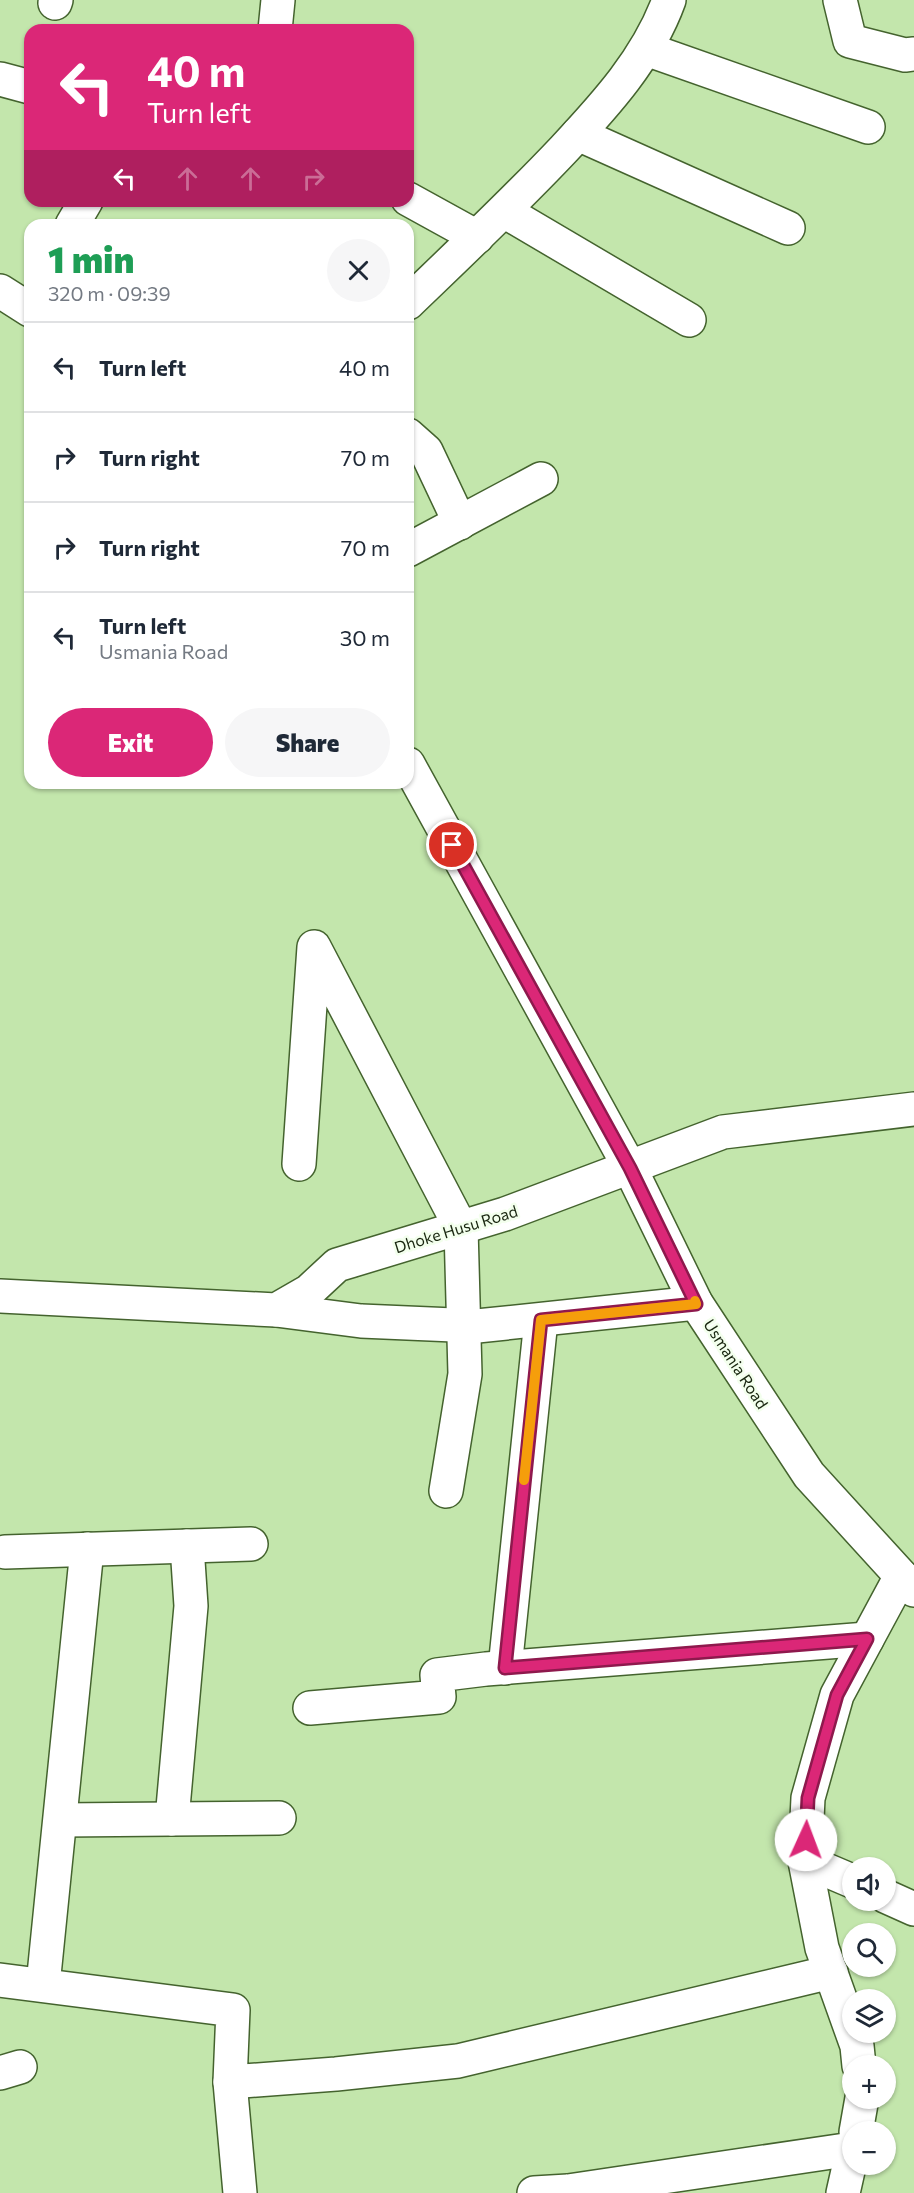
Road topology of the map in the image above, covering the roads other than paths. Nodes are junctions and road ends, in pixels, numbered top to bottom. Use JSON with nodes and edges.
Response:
{"nodes":[{"id":1,"x":278,"y":0,"type":"edge"},
{"id":2,"x":669,"y":0,"type":"edge"},
{"id":3,"x":840,"y":0,"type":"edge"},
{"id":4,"x":276,"y":24,"type":"edge"},
{"id":5,"x":646,"y":49,"type":"junction"},
{"id":6,"x":914,"y":54,"type":"edge"},
{"id":7,"x":0,"y":79,"type":"edge"},
{"id":8,"x":24,"y":85,"type":"edge"},
{"id":9,"x":868,"y":127,"type":"dead end"},
{"id":10,"x":578,"y":134,"type":"junction"},
{"id":11,"x":414,"y":203,"type":"edge"},
{"id":12,"x":504,"y":211,"type":"junction"},
{"id":13,"x":789,"y":228,"type":"dead end"},
{"id":14,"x":477,"y":237,"type":"junction"},
{"id":15,"x":414,"y":297,"type":"edge"},
{"id":16,"x":689,"y":320,"type":"dead end"},
{"id":17,"x":414,"y":440,"type":"edge"},
{"id":18,"x":541,"y":479,"type":"dead end"},
{"id":19,"x":460,"y":523,"type":"junction"},
{"id":20,"x":414,"y":547,"type":"edge"},
{"id":21,"x":414,"y":775,"type":"edge"},
{"id":22,"x":914,"y":1109,"type":"edge"},
{"id":23,"x":299,"y":1164,"type":"dead end"},
{"id":24,"x":630,"y":1168,"type":"junction"},
{"id":25,"x":461,"y":1228,"type":"junction"},
{"id":26,"x":0,"y":1296,"type":"edge"},
{"id":27,"x":696,"y":1304,"type":"junction"},
{"id":28,"x":276,"y":1310,"type":"junction"},
{"id":29,"x":541,"y":1320,"type":"junction"},
{"id":30,"x":464,"y":1326,"type":"junction"},
{"id":31,"x":446,"y":1491,"type":"dead end"},
{"id":32,"x":251,"y":1544,"type":"dead end"},
{"id":33,"x":187,"y":1546,"type":"junction"},
{"id":34,"x":87,"y":1549,"type":"junction"},
{"id":35,"x":5,"y":1552,"type":"dead end"},
{"id":36,"x":908,"y":1583,"type":"edge"},
{"id":37,"x":867,"y":1639,"type":"junction"},
{"id":38,"x":505,"y":1668,"type":"junction"},
{"id":39,"x":310,"y":1708,"type":"dead end"},
{"id":40,"x":279,"y":1818,"type":"dead end"},
{"id":41,"x":172,"y":1819,"type":"junction"},
{"id":42,"x":61,"y":1820,"type":"junction"},
{"id":43,"x":805,"y":1861,"type":"junction"},
{"id":44,"x":842,"y":1877,"type":"edge"},
{"id":45,"x":896,"y":1901,"type":"edge"},
{"id":46,"x":914,"y":1909,"type":"edge"},
{"id":47,"x":831,"y":1972,"type":"junction"},
{"id":48,"x":0,"y":1980,"type":"edge"},
{"id":49,"x":43,"y":1985,"type":"junction"},
{"id":50,"x":858,"y":2055,"type":"edge"},
{"id":51,"x":230,"y":2082,"type":"junction"},
{"id":52,"x":842,"y":2151,"type":"edge"},
{"id":53,"x":847,"y":2175,"type":"edge"},
{"id":54,"x":652,"y":2186,"type":"edge"},
{"id":55,"x":240,"y":2193,"type":"edge"},
{"id":56,"x":534,"y":2193,"type":"edge"},
{"id":57,"x":843,"y":2193,"type":"edge"}],
"edges":[{"from":1,"to":4,"type":"street"},
{"from":2,"to":5,"type":"street"},
{"from":3,"to":6,"type":"street"},
{"from":5,"to":9,"type":"street"},
{"from":5,"to":10,"type":"street"},
{"from":7,"to":8,"type":"street"},
{"from":10,"to":12,"type":"street"},
{"from":10,"to":13,"type":"street"},
{"from":11,"to":14,"type":"street"},
{"from":12,"to":14,"type":"street"},
{"from":12,"to":16,"type":"street"},
{"from":14,"to":15,"type":"street"},
{"from":17,"to":19,"type":"street"},
{"from":18,"to":19,"type":"street"},
{"from":19,"to":20,"type":"street"},
{"from":21,"to":24,"type":"street","name":"Usmania Road"},
{"from":22,"to":24,"type":"street","name":"Dhoke Husu Road"},
{"from":23,"to":25,"type":"street"},
{"from":24,"to":25,"type":"street","name":"Dhoke Husu Road"},
{"from":24,"to":27,"type":"street","name":"Usmania Road"},
{"from":25,"to":28,"type":"street","name":"Dhoke Husu Road"},
{"from":25,"to":30,"type":"street"},
{"from":26,"to":28,"type":"street"},
{"from":27,"to":29,"type":"street"},
{"from":27,"to":36,"type":"street","name":"Usmania Road"},
{"from":28,"to":30,"type":"street"},
{"from":29,"to":30,"type":"street"},
{"from":29,"to":38,"type":"street"},
{"from":30,"to":31,"type":"street"},
{"from":32,"to":33,"type":"street"},
{"from":33,"to":34,"type":"street"},
{"from":33,"to":41,"type":"street"},
{"from":34,"to":35,"type":"street"},
{"from":34,"to":42,"type":"street"},
{"from":36,"to":37,"type":"street"},
{"from":37,"to":38,"type":"street"},
{"from":37,"to":43,"type":"street"},
{"from":38,"to":39,"type":"street"},
{"from":40,"to":41,"type":"street"},
{"from":41,"to":42,"type":"street"},
{"from":42,"to":49,"type":"street"},
{"from":43,"to":44,"type":"street"},
{"from":43,"to":47,"type":"street"},
{"from":45,"to":46,"type":"street"},
{"from":47,"to":50,"type":"street"},
{"from":47,"to":51,"type":"street"},
{"from":48,"to":49,"type":"street"},
{"from":49,"to":51,"type":"street"},
{"from":51,"to":55,"type":"street"},
{"from":52,"to":54,"type":"street"},
{"from":53,"to":57,"type":"street"},
{"from":54,"to":56,"type":"street"}]}
